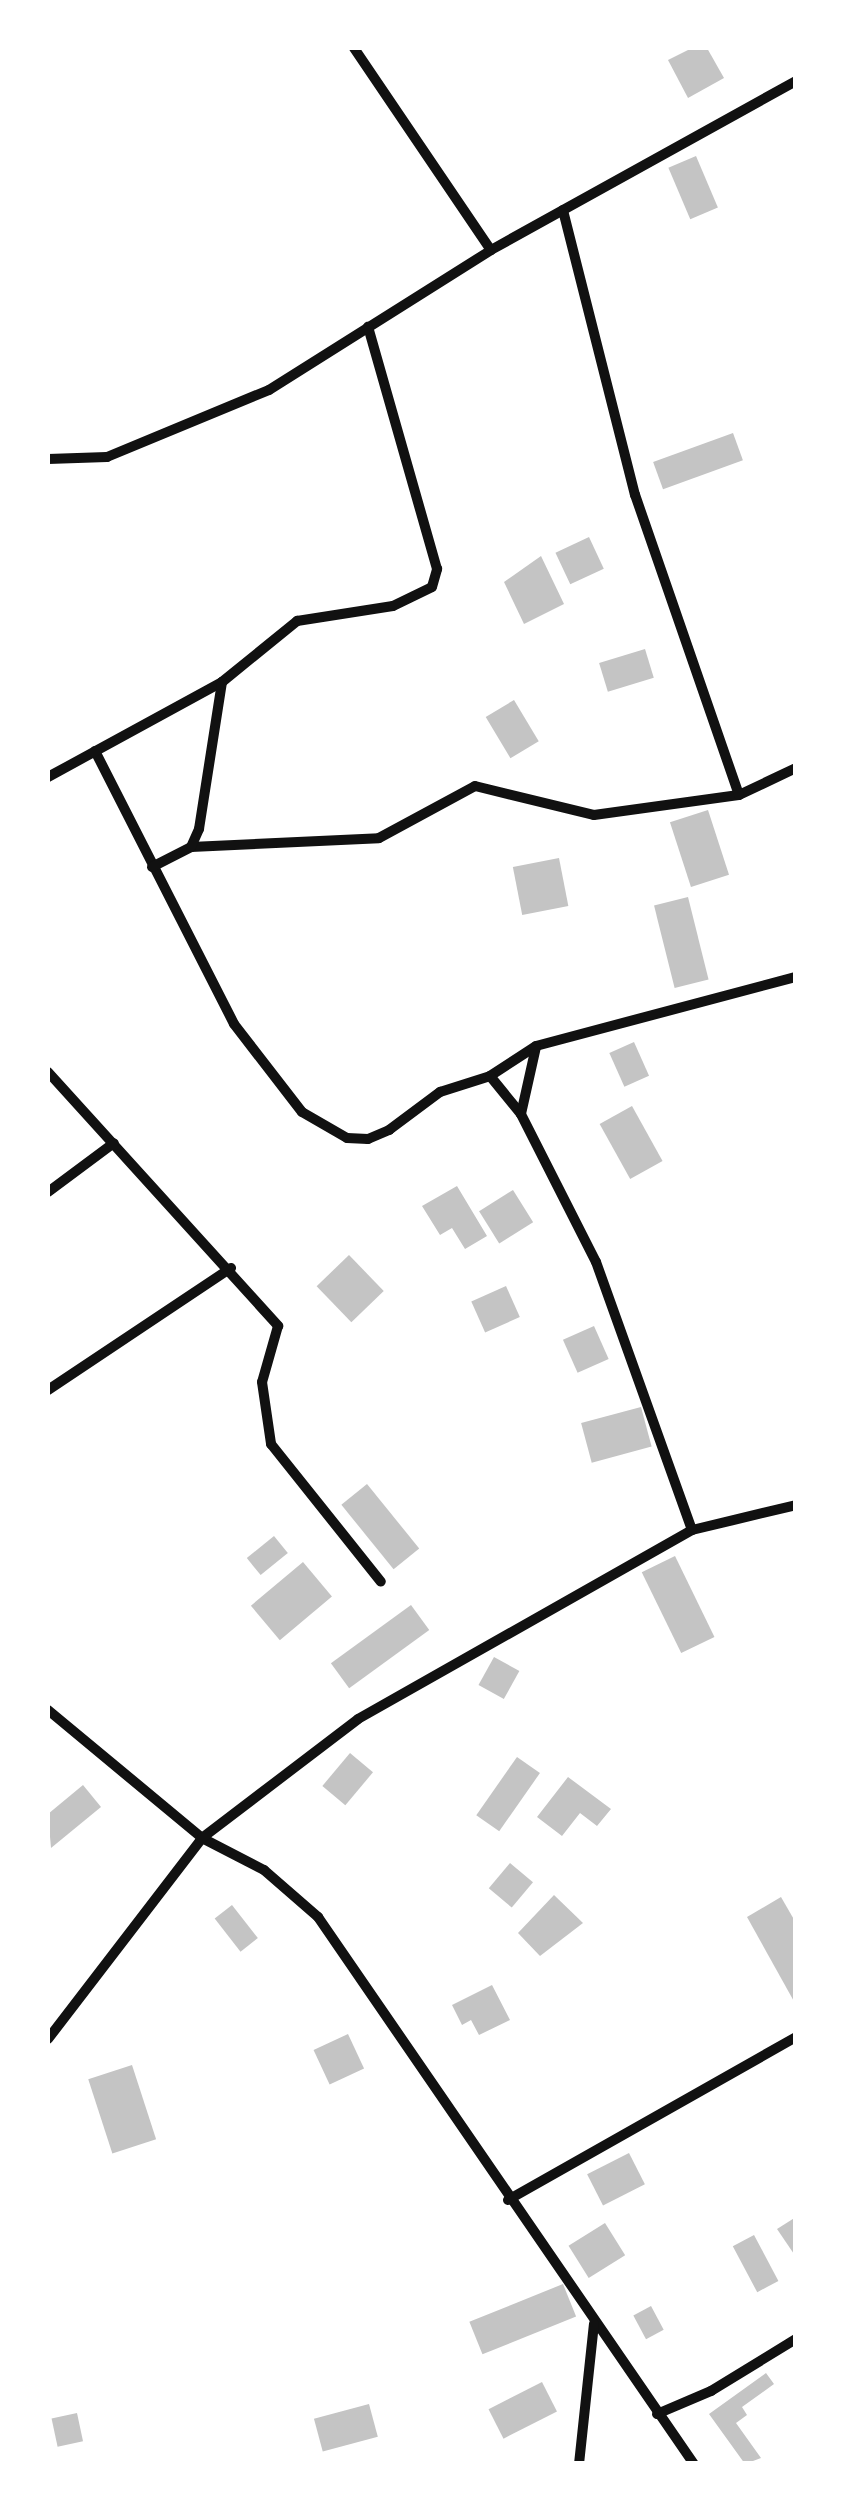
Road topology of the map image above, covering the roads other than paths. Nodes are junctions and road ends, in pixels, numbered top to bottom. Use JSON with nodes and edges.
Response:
{"nodes":[{"id":1,"x":354,"y":48,"type":"edge"},
{"id":2,"x":796,"y":81,"type":"edge"},
{"id":3,"x":563,"y":210,"type":"junction"},
{"id":4,"x":490,"y":250,"type":"junction"},
{"id":5,"x":368,"y":328,"type":"junction"},
{"id":6,"x":48,"y":460,"type":"edge"},
{"id":7,"x":222,"y":682,"type":"junction"},
{"id":8,"x":96,"y":751,"type":"junction"},
{"id":9,"x":796,"y":768,"type":"edge"},
{"id":10,"x":48,"y":777,"type":"edge"},
{"id":11,"x":739,"y":794,"type":"junction"},
{"id":12,"x":191,"y":847,"type":"junction"},
{"id":13,"x":152,"y":867,"type":"junction"},
{"id":14,"x":796,"y":977,"type":"edge"},
{"id":15,"x":536,"y":1046,"type":"junction"},
{"id":16,"x":48,"y":1072,"type":"edge"},
{"id":17,"x":490,"y":1076,"type":"junction"},
{"id":18,"x":521,"y":1114,"type":"junction"},
{"id":19,"x":114,"y":1143,"type":"junction"},
{"id":20,"x":48,"y":1192,"type":"edge"},
{"id":21,"x":231,"y":1268,"type":"junction"},
{"id":22,"x":48,"y":1390,"type":"edge"},
{"id":23,"x":796,"y":1505,"type":"edge"},
{"id":24,"x":692,"y":1530,"type":"junction"},
{"id":25,"x":381,"y":1582,"type":"dead end"},
{"id":26,"x":48,"y":1710,"type":"edge"},
{"id":27,"x":202,"y":1838,"type":"junction"},
{"id":28,"x":796,"y":2038,"type":"edge"},
{"id":29,"x":48,"y":2039,"type":"edge"},
{"id":30,"x":508,"y":2200,"type":"junction"},
{"id":31,"x":594,"y":2323,"type":"junction"},
{"id":32,"x":796,"y":2339,"type":"edge"},
{"id":33,"x":658,"y":2414,"type":"junction"},
{"id":34,"x":579,"y":2464,"type":"edge"},
{"id":35,"x":694,"y":2464,"type":"edge"}],
"edges":[{"from":1,"to":4,"type":"street"},
{"from":2,"to":3,"type":"street"},
{"from":3,"to":4,"type":"street"},
{"from":3,"to":11,"type":"street"},
{"from":4,"to":5,"type":"street"},
{"from":5,"to":6,"type":"street"},
{"from":5,"to":7,"type":"street"},
{"from":7,"to":8,"type":"street"},
{"from":7,"to":12,"type":"street"},
{"from":8,"to":10,"type":"street"},
{"from":8,"to":13,"type":"street"},
{"from":9,"to":11,"type":"street"},
{"from":11,"to":12,"type":"street"},
{"from":12,"to":13,"type":"street"},
{"from":13,"to":17,"type":"street"},
{"from":14,"to":15,"type":"street"},
{"from":15,"to":17,"type":"street"},
{"from":15,"to":18,"type":"street"},
{"from":16,"to":19,"type":"street"},
{"from":17,"to":18,"type":"street"},
{"from":18,"to":24,"type":"street"},
{"from":19,"to":20,"type":"street"},
{"from":19,"to":21,"type":"street"},
{"from":21,"to":22,"type":"street"},
{"from":21,"to":25,"type":"street"},
{"from":23,"to":24,"type":"street"},
{"from":24,"to":27,"type":"street"},
{"from":26,"to":27,"type":"street"},
{"from":27,"to":29,"type":"street"},
{"from":27,"to":30,"type":"street"},
{"from":28,"to":30,"type":"street"},
{"from":30,"to":31,"type":"street"},
{"from":31,"to":33,"type":"street"},
{"from":31,"to":34,"type":"street"},
{"from":32,"to":33,"type":"street"},
{"from":33,"to":35,"type":"street"}]}
